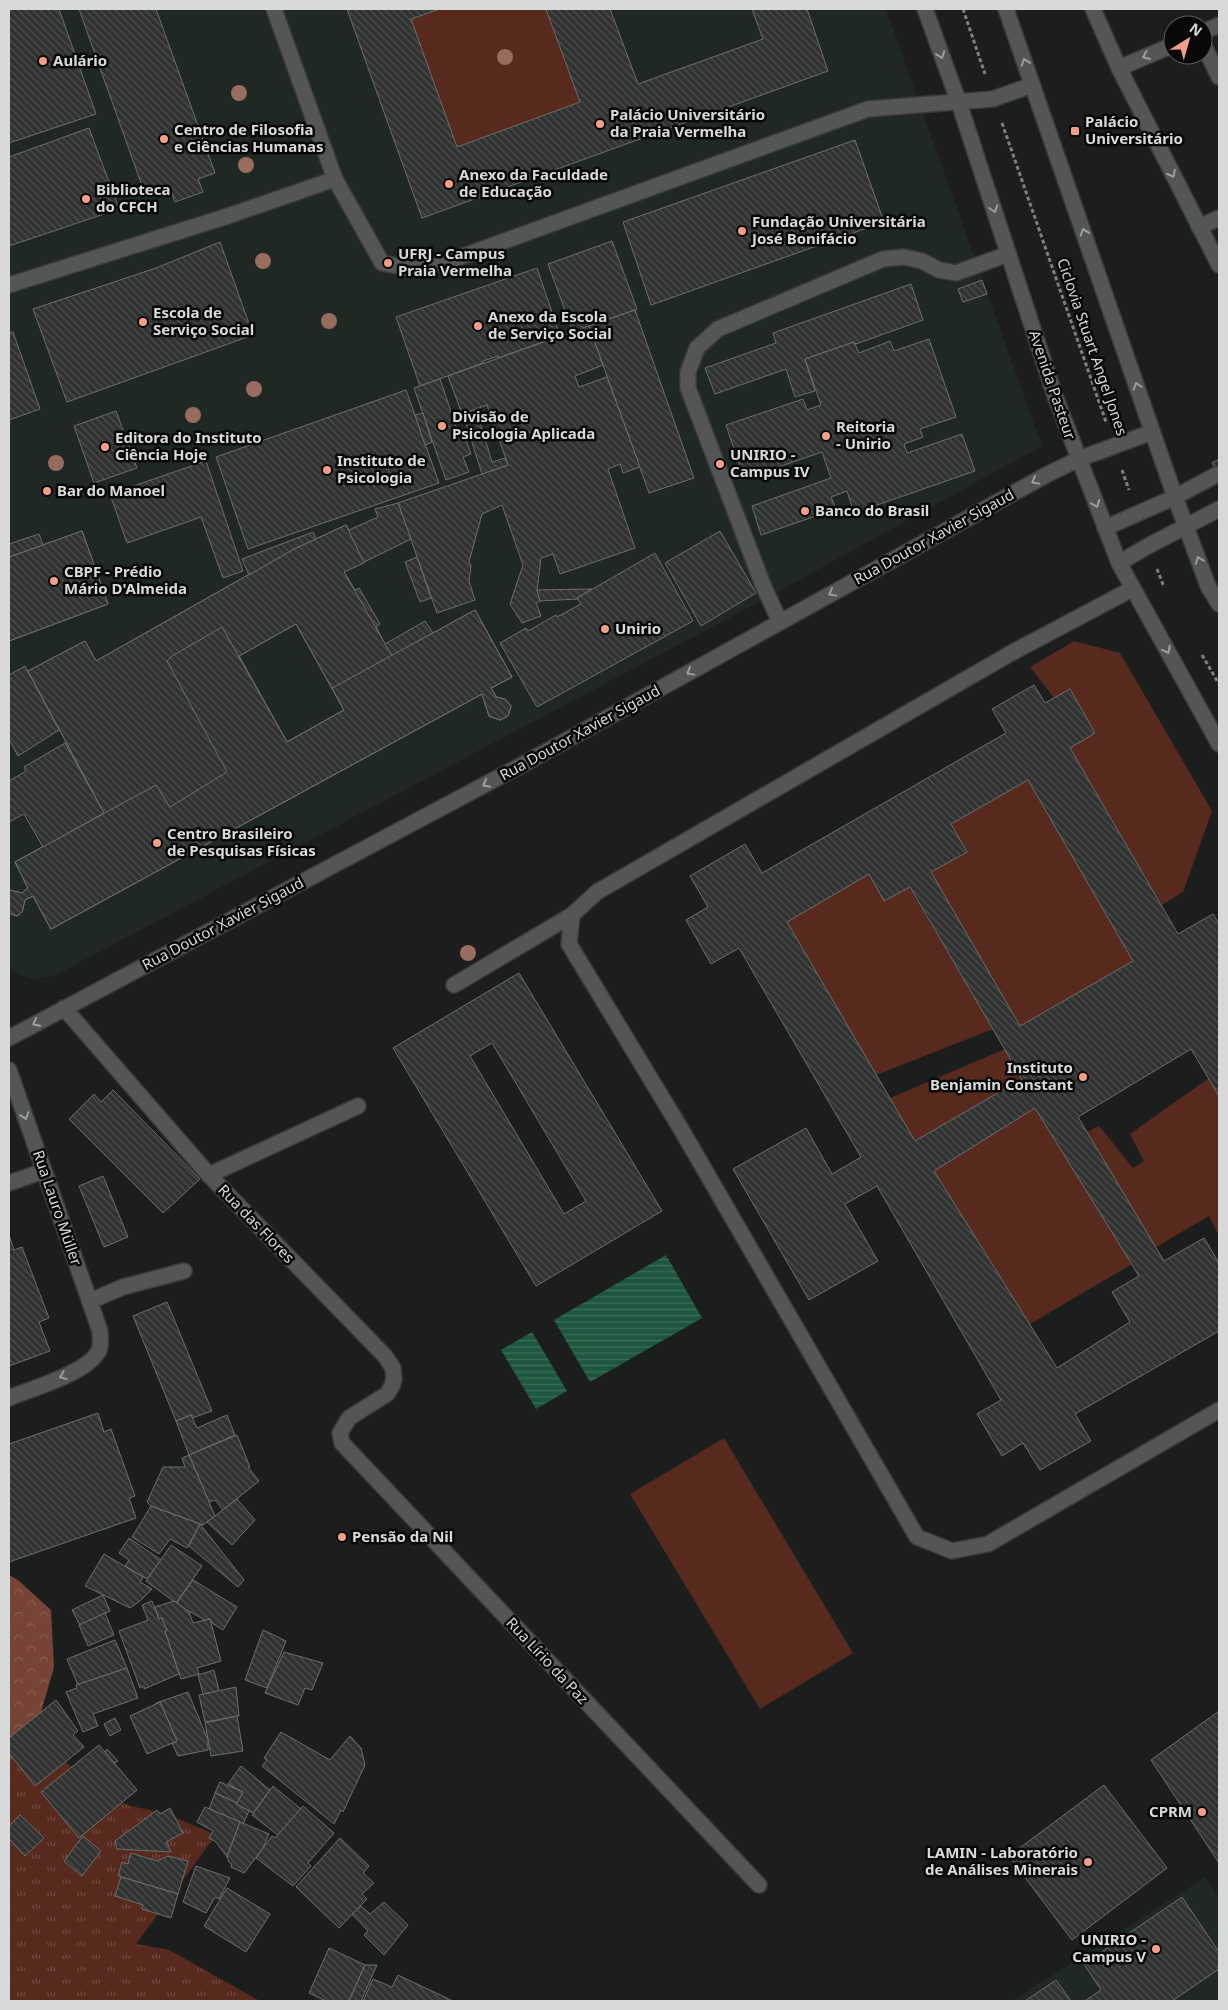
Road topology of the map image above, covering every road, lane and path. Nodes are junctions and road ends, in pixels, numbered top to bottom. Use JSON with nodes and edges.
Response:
{"nodes":[{"id":1,"x":274,"y":9,"type":"edge"},
{"id":2,"x":925,"y":9,"type":"edge"},
{"id":3,"x":962,"y":9,"type":"edge"},
{"id":4,"x":1006,"y":9,"type":"edge"},
{"id":5,"x":1093,"y":9,"type":"edge"},
{"id":6,"x":1163,"y":49,"type":"edge"},
{"id":7,"x":1213,"y":64,"type":"edge"},
{"id":8,"x":1119,"y":68,"type":"junction"},
{"id":9,"x":1219,"y":76,"type":"edge"},
{"id":10,"x":1032,"y":85,"type":"junction"},
{"id":11,"x":994,"y":99,"type":"junction"},
{"id":12,"x":958,"y":102,"type":"junction"},
{"id":13,"x":335,"y":179,"type":"junction"},
{"id":14,"x":1219,"y":218,"type":"edge"},
{"id":15,"x":1199,"y":227,"type":"junction"},
{"id":16,"x":1008,"y":254,"type":"junction"},
{"id":17,"x":1219,"y":265,"type":"edge"},
{"id":18,"x":9,"y":285,"type":"edge"},
{"id":19,"x":1152,"y":432,"type":"junction"},
{"id":20,"x":1115,"y":446,"type":"junction"},
{"id":21,"x":1079,"y":459,"type":"junction"},
{"id":22,"x":1218,"y":474,"type":"edge"},
{"id":23,"x":1175,"y":497,"type":"junction"},
{"id":24,"x":1219,"y":509,"type":"edge"},
{"id":25,"x":1137,"y":514,"type":"junction"},
{"id":26,"x":1186,"y":527,"type":"junction"},
{"id":27,"x":1105,"y":528,"type":"junction"},
{"id":28,"x":1148,"y":546,"type":"junction"},
{"id":29,"x":1119,"y":563,"type":"junction"},
{"id":30,"x":1132,"y":589,"type":"junction"},
{"id":31,"x":1165,"y":589,"type":"dead end"},
{"id":32,"x":1219,"y":604,"type":"edge"},
{"id":33,"x":780,"y":622,"type":"junction"},
{"id":34,"x":1201,"y":653,"type":"dead end"},
{"id":35,"x":1219,"y":684,"type":"edge"},
{"id":36,"x":1219,"y":744,"type":"edge"},
{"id":37,"x":572,"y":915,"type":"junction"},
{"id":38,"x":454,"y":985,"type":"dead end"},
{"id":39,"x":64,"y":1008,"type":"junction"},
{"id":40,"x":9,"y":1038,"type":"edge"},
{"id":41,"x":9,"y":1070,"type":"edge"},
{"id":42,"x":358,"y":1106,"type":"dead end"},
{"id":43,"x":44,"y":1171,"type":"junction"},
{"id":44,"x":210,"y":1175,"type":"junction"},
{"id":45,"x":9,"y":1183,"type":"edge"},
{"id":46,"x":184,"y":1271,"type":"dead end"},
{"id":47,"x":90,"y":1301,"type":"junction"},
{"id":48,"x":9,"y":1398,"type":"edge"},
{"id":49,"x":1219,"y":1410,"type":"edge"},
{"id":50,"x":340,"y":1434,"type":"joint"},
{"id":51,"x":759,"y":1885,"type":"dead end"}],
"edges":[{"from":1,"to":13,"type":"street"},
{"from":2,"to":12,"type":"street","name":"Avenida Pasteur","one_way":true},
{"from":3,"to":11,"type":"path","name":"Ciclovia Stuart Angel Jones"},
{"from":10,"to":4,"type":"street","one_way":true},
{"from":5,"to":8,"type":"street"},
{"from":6,"to":8,"type":"street","one_way":true},
{"from":7,"to":9,"type":"street"},
{"from":8,"to":15,"type":"street","one_way":true},
{"from":10,"to":11,"type":"street"},
{"from":19,"to":10,"type":"street","one_way":true},
{"from":11,"to":12,"type":"street"},
{"from":11,"to":20,"type":"path","name":"Ciclovia Stuart Angel Jones"},
{"from":12,"to":13,"type":"street"},
{"from":12,"to":16,"type":"street","name":"Avenida Pasteur","one_way":true},
{"from":13,"to":18,"type":"street"},
{"from":14,"to":15,"type":"street"},
{"from":15,"to":17,"type":"street"},
{"from":16,"to":21,"type":"street","name":"Avenida Pasteur"},
{"from":16,"to":33,"type":"street"},
{"from":19,"to":20,"type":"street","name":"Rua Doutor Xavier Sigaud"},
{"from":19,"to":23,"type":"street"},
{"from":20,"to":21,"type":"street","name":"Rua Doutor Xavier Sigaud"},
{"from":20,"to":25,"type":"path","name":"Ciclovia Stuart Angel Jones"},
{"from":21,"to":27,"type":"street","name":"Avenida Pasteur","one_way":true},
{"from":21,"to":33,"type":"street","name":"Rua Doutor Xavier Sigaud","one_way":true},
{"from":22,"to":23,"type":"street"},
{"from":23,"to":25,"type":"street"},
{"from":23,"to":26,"type":"street"},
{"from":24,"to":26,"type":"street"},
{"from":25,"to":27,"type":"street"},
{"from":26,"to":28,"type":"street"},
{"from":32,"to":26,"type":"street","one_way":true},
{"from":27,"to":29,"type":"street","name":"Avenida Pasteur"},
{"from":28,"to":29,"type":"street"},
{"from":28,"to":31,"type":"path"},
{"from":29,"to":30,"type":"street","name":"Avenida Pasteur"},
{"from":30,"to":36,"type":"street","name":"Avenida Pasteur","one_way":true},
{"from":30,"to":37,"type":"street"},
{"from":33,"to":39,"type":"street","name":"Rua Doutor Xavier Sigaud","one_way":true},
{"from":34,"to":35,"type":"path"},
{"from":37,"to":38,"type":"street"},
{"from":37,"to":49,"type":"street"},
{"from":39,"to":40,"type":"street","name":"Rua Doutor Xavier Sigaud","one_way":true},
{"from":39,"to":44,"type":"street","name":"Rua das Flores"},
{"from":41,"to":43,"type":"street","name":"Rua Lauro Müller","one_way":true},
{"from":42,"to":44,"type":"street"},
{"from":43,"to":45,"type":"street"},
{"from":43,"to":47,"type":"street","name":"Rua Lauro Müller"},
{"from":44,"to":50,"type":"street","name":"Rua das Flores"},
{"from":46,"to":47,"type":"street"},
{"from":47,"to":48,"type":"street","name":"Rua Lauro Müller","one_way":true},
{"from":50,"to":51,"type":"street","name":"Rua Lírio da Paz"}]}
